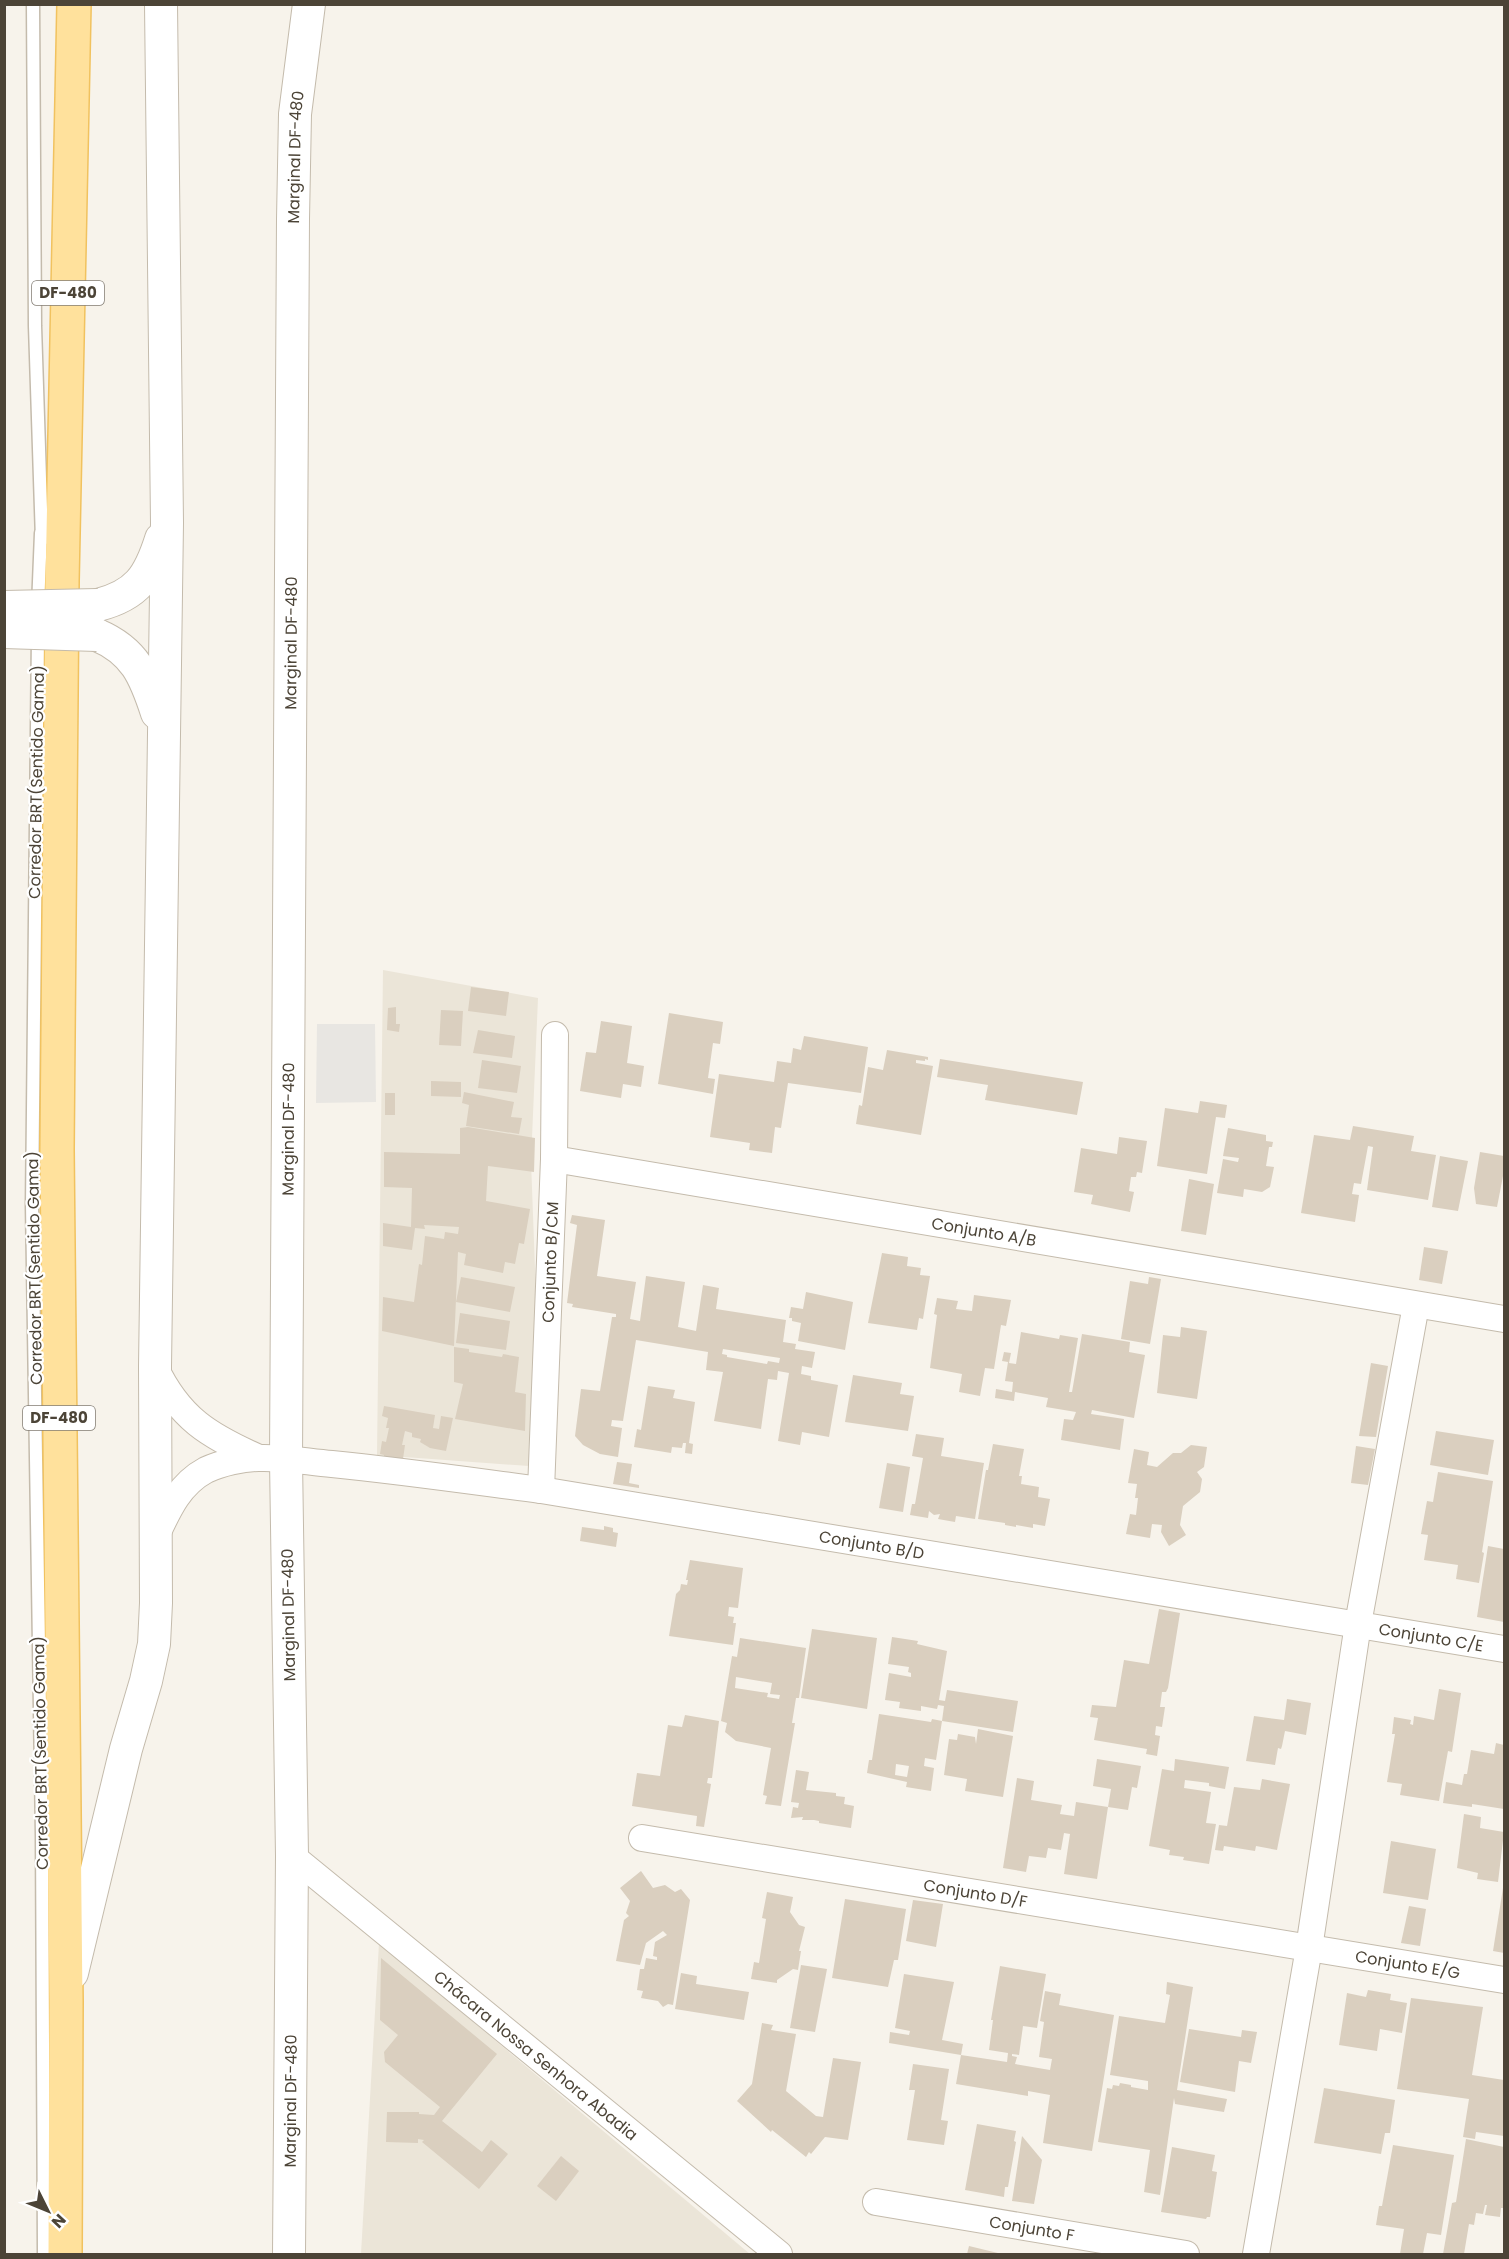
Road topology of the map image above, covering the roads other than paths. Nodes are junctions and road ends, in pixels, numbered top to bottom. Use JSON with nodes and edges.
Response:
{"nodes":[{"id":1,"x":33,"y":4,"type":"edge"},
{"id":2,"x":74,"y":4,"type":"edge"},
{"id":3,"x":161,"y":4,"type":"edge"},
{"id":4,"x":309,"y":4,"type":"edge"},
{"id":5,"x":167,"y":523,"type":"junction"},
{"id":6,"x":41,"y":533,"type":"junction"},
{"id":7,"x":62,"y":581,"type":"junction"},
{"id":8,"x":4,"y":607,"type":"edge"},
{"id":9,"x":97,"y":620,"type":"junction"},
{"id":10,"x":4,"y":632,"type":"edge"},
{"id":11,"x":163,"y":734,"type":"junction"},
{"id":12,"x":555,"y":1035,"type":"dead end"},
{"id":13,"x":554,"y":1159,"type":"junction"},
{"id":14,"x":1416,"y":1305,"type":"junction"},
{"id":15,"x":1504,"y":1319,"type":"edge"},
{"id":16,"x":155,"y":1367,"type":"junction"},
{"id":17,"x":272,"y":1459,"type":"junction"},
{"id":18,"x":541,"y":1490,"type":"junction"},
{"id":19,"x":156,"y":1537,"type":"junction"},
{"id":20,"x":1358,"y":1624,"type":"junction"},
{"id":21,"x":1504,"y":1649,"type":"edge"},
{"id":22,"x":642,"y":1838,"type":"dead end"},
{"id":23,"x":292,"y":1856,"type":"junction"},
{"id":24,"x":1309,"y":1948,"type":"junction"},
{"id":25,"x":1504,"y":1980,"type":"edge"},
{"id":26,"x":66,"y":2001,"type":"junction"},
{"id":27,"x":876,"y":2202,"type":"dead end"},
{"id":28,"x":44,"y":2254,"type":"edge"},
{"id":29,"x":65,"y":2254,"type":"edge"},
{"id":30,"x":290,"y":2254,"type":"edge"},
{"id":31,"x":779,"y":2254,"type":"edge"},
{"id":32,"x":1186,"y":2254,"type":"edge"},
{"id":33,"x":1256,"y":2254,"type":"edge"}],
"edges":[{"from":1,"to":6,"type":"lane"},
{"from":2,"to":7,"type":"main road","number":"DF-480"},
{"from":3,"to":5,"type":"street"},
{"from":4,"to":17,"type":"street","name":"Marginal DF-480"},
{"from":5,"to":9,"type":"street"},
{"from":5,"to":11,"type":"street"},
{"from":6,"to":7,"type":"lane"},
{"from":6,"to":28,"type":"lane","name":"Corredor BRT(Sentido Gama)"},
{"from":7,"to":26,"type":"main road","number":"DF-480"},
{"from":8,"to":9,"type":"street","bridge":true},
{"from":9,"to":10,"type":"street","bridge":true},
{"from":9,"to":11,"type":"street"},
{"from":11,"to":16,"type":"street"},
{"from":12,"to":13,"type":"street","name":"Conjunto B/CM"},
{"from":13,"to":14,"type":"street","name":"Conjunto A/B"},
{"from":13,"to":18,"type":"street","name":"Conjunto B/CM"},
{"from":14,"to":15,"type":"street","name":"Conjunto A/B"},
{"from":14,"to":20,"type":"street"},
{"from":16,"to":17,"type":"street"},
{"from":16,"to":19,"type":"street"},
{"from":17,"to":18,"type":"street","name":"Conjunto B/D"},
{"from":17,"to":19,"type":"street"},
{"from":17,"to":23,"type":"street","name":"Marginal DF-480"},
{"from":18,"to":20,"type":"street","name":"Conjunto B/D"},
{"from":19,"to":26,"type":"street"},
{"from":20,"to":21,"type":"street","name":"Conjunto C/E"},
{"from":20,"to":24,"type":"street"},
{"from":22,"to":24,"type":"street","name":"Conjunto D/F"},
{"from":23,"to":30,"type":"street","name":"Marginal DF-480"},
{"from":23,"to":31,"type":"street","name":"Chácara Nossa Senhora Abadia"},
{"from":24,"to":25,"type":"street","name":"Conjunto E/G"},
{"from":24,"to":33,"type":"street"},
{"from":26,"to":29,"type":"main road","number":"DF-480"},
{"from":27,"to":32,"type":"street","name":"Conjunto F"}]}
